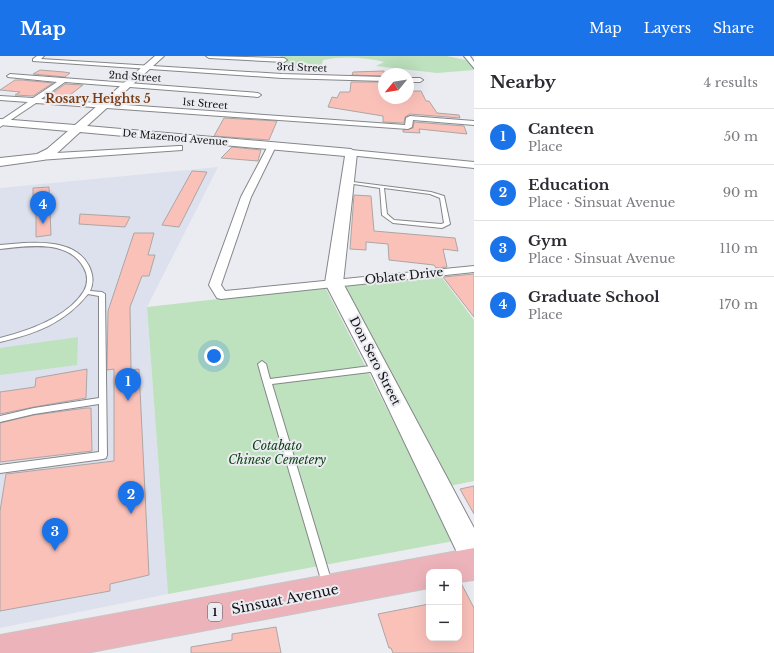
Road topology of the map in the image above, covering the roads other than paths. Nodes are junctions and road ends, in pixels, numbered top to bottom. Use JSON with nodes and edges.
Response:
{"nodes":[{"id":1,"x":41,"y":56,"type":"edge"},
{"id":2,"x":160,"y":56,"type":"edge"},
{"id":3,"x":209,"y":56,"type":"edge"},
{"id":4,"x":467,"y":56,"type":"edge"},
{"id":5,"x":284,"y":60,"type":"dead end"},
{"id":6,"x":87,"y":64,"type":"junction"},
{"id":7,"x":474,"y":66,"type":"edge"},
{"id":8,"x":147,"y":68,"type":"junction"},
{"id":9,"x":10,"y":76,"type":"dead end"},
{"id":10,"x":378,"y":79,"type":"edge"},
{"id":11,"x":63,"y":80,"type":"junction"},
{"id":12,"x":414,"y":80,"type":"edge"},
{"id":13,"x":420,"y":80,"type":"dead end"},
{"id":14,"x":127,"y":85,"type":"junction"},
{"id":15,"x":258,"y":95,"type":"dead end"},
{"id":16,"x":0,"y":98,"type":"edge"},
{"id":17,"x":36,"y":100,"type":"junction"},
{"id":18,"x":105,"y":105,"type":"junction"},
{"id":19,"x":1,"y":123,"type":"edge"},
{"id":20,"x":474,"y":124,"type":"edge"},
{"id":21,"x":78,"y":129,"type":"junction"},
{"id":22,"x":272,"y":146,"type":"junction"},
{"id":23,"x":179,"y":148,"type":"dead end"},
{"id":24,"x":351,"y":153,"type":"junction"},
{"id":25,"x":39,"y":157,"type":"junction"},
{"id":26,"x":0,"y":162,"type":"edge"},
{"id":27,"x":474,"y":165,"type":"edge"},
{"id":28,"x":347,"y":182,"type":"junction"},
{"id":29,"x":382,"y":187,"type":"junction"},
{"id":30,"x":0,"y":247,"type":"edge"},
{"id":31,"x":474,"y":269,"type":"edge"},
{"id":32,"x":334,"y":283,"type":"junction"},
{"id":33,"x":87,"y":292,"type":"junction"},
{"id":34,"x":0,"y":340,"type":"edge"},
{"id":35,"x":262,"y":364,"type":"dead end"},
{"id":36,"x":379,"y":368,"type":"junction"},
{"id":37,"x":267,"y":382,"type":"junction"},
{"id":38,"x":101,"y":401,"type":"junction"},
{"id":39,"x":0,"y":419,"type":"edge"},
{"id":40,"x":0,"y":469,"type":"edge"},
{"id":41,"x":474,"y":557,"type":"edge"},
{"id":42,"x":474,"y":564,"type":"edge"},
{"id":43,"x":446,"y":569,"type":"edge"},
{"id":44,"x":426,"y":573,"type":"edge"},
{"id":45,"x":330,"y":591,"type":"junction"},
{"id":46,"x":0,"y":652,"type":"edge"}],
"edges":[{"from":1,"to":6,"type":"street","name":"3rd Street"},
{"from":2,"to":8,"type":"main road"},
{"from":3,"to":5,"type":"street"},
{"from":4,"to":7,"type":"street"},
{"from":6,"to":8,"type":"street","name":"3rd Street"},
{"from":6,"to":11,"type":"street"},
{"from":8,"to":10,"type":"street","name":"3rd Street"},
{"from":8,"to":14,"type":"main road"},
{"from":9,"to":11,"type":"street","name":"2nd Street"},
{"from":11,"to":14,"type":"street","name":"2nd Street"},
{"from":11,"to":17,"type":"street"},
{"from":12,"to":13,"type":"street"},
{"from":14,"to":15,"type":"street","name":"2nd Street"},
{"from":14,"to":18,"type":"main road"},
{"from":16,"to":17,"type":"street","name":"1st Street"},
{"from":17,"to":18,"type":"street","name":"1st Street"},
{"from":17,"to":19,"type":"street"},
{"from":18,"to":20,"type":"street","name":"1st Street"},
{"from":18,"to":21,"type":"main road"},
{"from":19,"to":21,"type":"main road","name":"De Mazenod Avenue"},
{"from":21,"to":22,"type":"main road","name":"De Mazenod Avenue"},
{"from":21,"to":25,"type":"main road"},
{"from":22,"to":24,"type":"main road","name":"De Mazenod Avenue"},
{"from":22,"to":32,"type":"street","name":"Oblate Drive"},
{"from":23,"to":25,"type":"street"},
{"from":24,"to":27,"type":"street"},
{"from":24,"to":28,"type":"main road"},
{"from":25,"to":26,"type":"main road"},
{"from":28,"to":29,"type":"lane"},
{"from":28,"to":32,"type":"main road"},
{"from":29,"to":29,"type":"lane"},
{"from":30,"to":33,"type":"lane"},
{"from":31,"to":32,"type":"street","name":"Oblate Drive"},
{"from":32,"to":36,"type":"main road","name":"Don Sero Street"},
{"from":33,"to":34,"type":"lane"},
{"from":33,"to":38,"type":"lane"},
{"from":35,"to":37,"type":"lane"},
{"from":36,"to":37,"type":"lane"},
{"from":36,"to":41,"type":"main road","name":"Don Sero Street"},
{"from":37,"to":45,"type":"lane"},
{"from":38,"to":39,"type":"lane"},
{"from":38,"to":40,"type":"lane"},
{"from":42,"to":43,"type":"main road","name":"Sinsuat Avenue","number":"1"},
{"from":44,"to":45,"type":"main road","name":"Sinsuat Avenue","number":"1"},
{"from":45,"to":46,"type":"main road","name":"Sinsuat Avenue","number":"1"}]}
